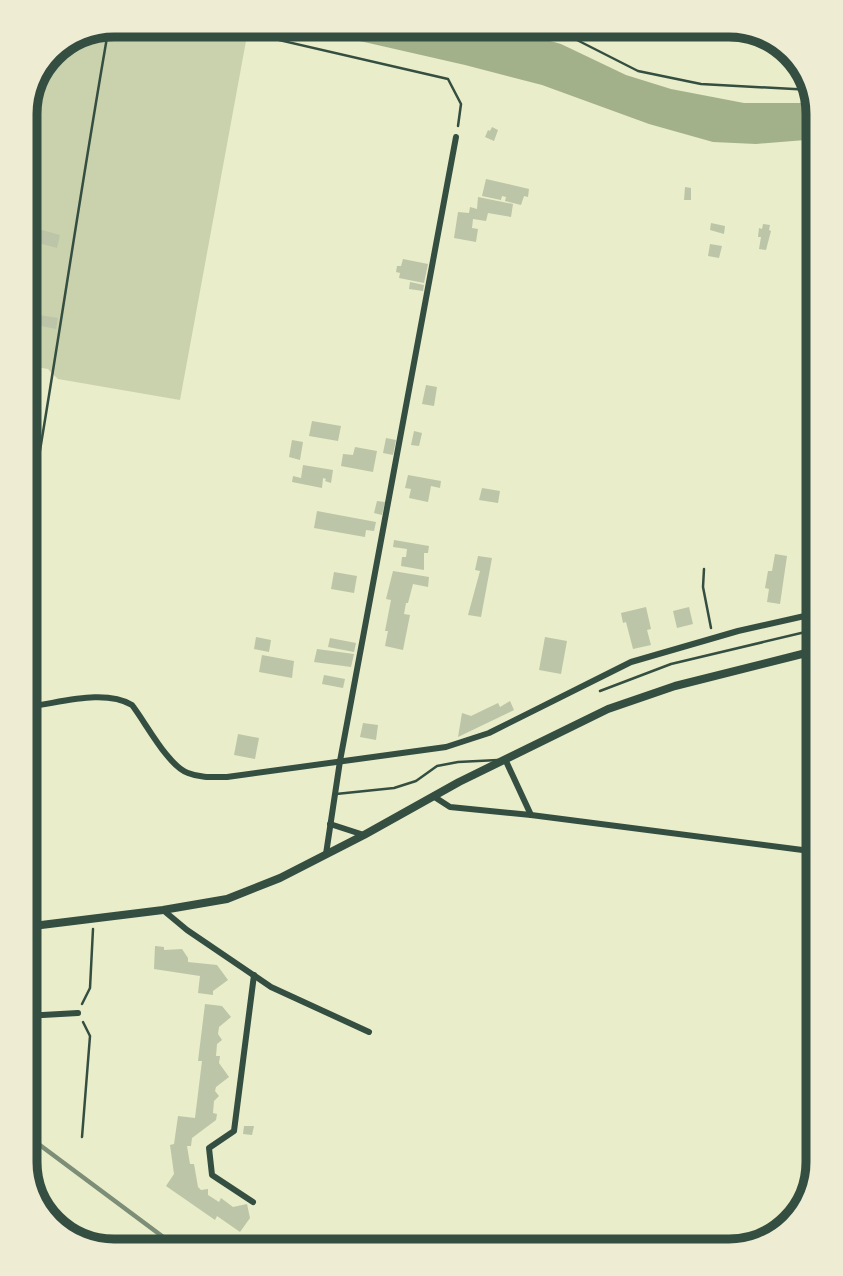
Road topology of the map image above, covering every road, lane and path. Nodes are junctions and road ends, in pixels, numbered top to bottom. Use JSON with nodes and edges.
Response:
{"nodes":[{"id":1,"x":107,"y":37,"type":"edge"},
{"id":2,"x":269,"y":37,"type":"edge"},
{"id":3,"x":570,"y":37,"type":"edge"},
{"id":4,"x":802,"y":89,"type":"edge"},
{"id":5,"x":456,"y":137,"type":"joint"},
{"id":6,"x":37,"y":470,"type":"edge"},
{"id":7,"x":704,"y":569,"type":"dead end"},
{"id":8,"x":806,"y":616,"type":"edge"},
{"id":9,"x":806,"y":632,"type":"edge"},
{"id":10,"x":713,"y":638,"type":"junction"},
{"id":11,"x":806,"y":653,"type":"edge"},
{"id":12,"x":593,"y":693,"type":"dead end"},
{"id":13,"x":37,"y":705,"type":"edge"},
{"id":14,"x":505,"y":759,"type":"junction"},
{"id":15,"x":340,"y":761,"type":"junction"},
{"id":16,"x":335,"y":794,"type":"junction"},
{"id":17,"x":433,"y":796,"type":"junction"},
{"id":18,"x":531,"y":815,"type":"junction"},
{"id":19,"x":330,"y":824,"type":"junction"},
{"id":20,"x":364,"y":835,"type":"junction"},
{"id":21,"x":806,"y":850,"type":"edge"},
{"id":22,"x":326,"y":854,"type":"junction"},
{"id":23,"x":163,"y":910,"type":"junction"},
{"id":24,"x":94,"y":918,"type":"junction"},
{"id":25,"x":37,"y":925,"type":"edge"},
{"id":26,"x":254,"y":975,"type":"junction"},
{"id":27,"x":78,"y":1013,"type":"junction"},
{"id":28,"x":37,"y":1015,"type":"edge"},
{"id":29,"x":369,"y":1032,"type":"dead end"},
{"id":30,"x":82,"y":1136,"type":"dead end"},
{"id":31,"x":253,"y":1202,"type":"dead end"}],
"edges":[{"from":1,"to":6,"type":"lane"},
{"from":2,"to":5,"type":"path"},
{"from":3,"to":4,"type":"path"},
{"from":5,"to":15,"type":"street"},
{"from":7,"to":10,"type":"path"},
{"from":8,"to":10,"type":"street"},
{"from":9,"to":12,"type":"path"},
{"from":10,"to":15,"type":"street"},
{"from":11,"to":14,"type":"street"},
{"from":13,"to":15,"type":"street"},
{"from":14,"to":16,"type":"lane"},
{"from":14,"to":17,"type":"street"},
{"from":14,"to":18,"type":"street"},
{"from":15,"to":16,"type":"street"},
{"from":16,"to":19,"type":"street"},
{"from":17,"to":18,"type":"street"},
{"from":17,"to":20,"type":"street"},
{"from":18,"to":21,"type":"street"},
{"from":19,"to":20,"type":"street"},
{"from":19,"to":22,"type":"street"},
{"from":20,"to":22,"type":"street"},
{"from":22,"to":23,"type":"street"},
{"from":23,"to":24,"type":"street"},
{"from":23,"to":26,"type":"street"},
{"from":24,"to":25,"type":"street"},
{"from":24,"to":27,"type":"path"},
{"from":26,"to":29,"type":"street"},
{"from":26,"to":31,"type":"street"},
{"from":27,"to":28,"type":"street"},
{"from":27,"to":30,"type":"path"}]}
